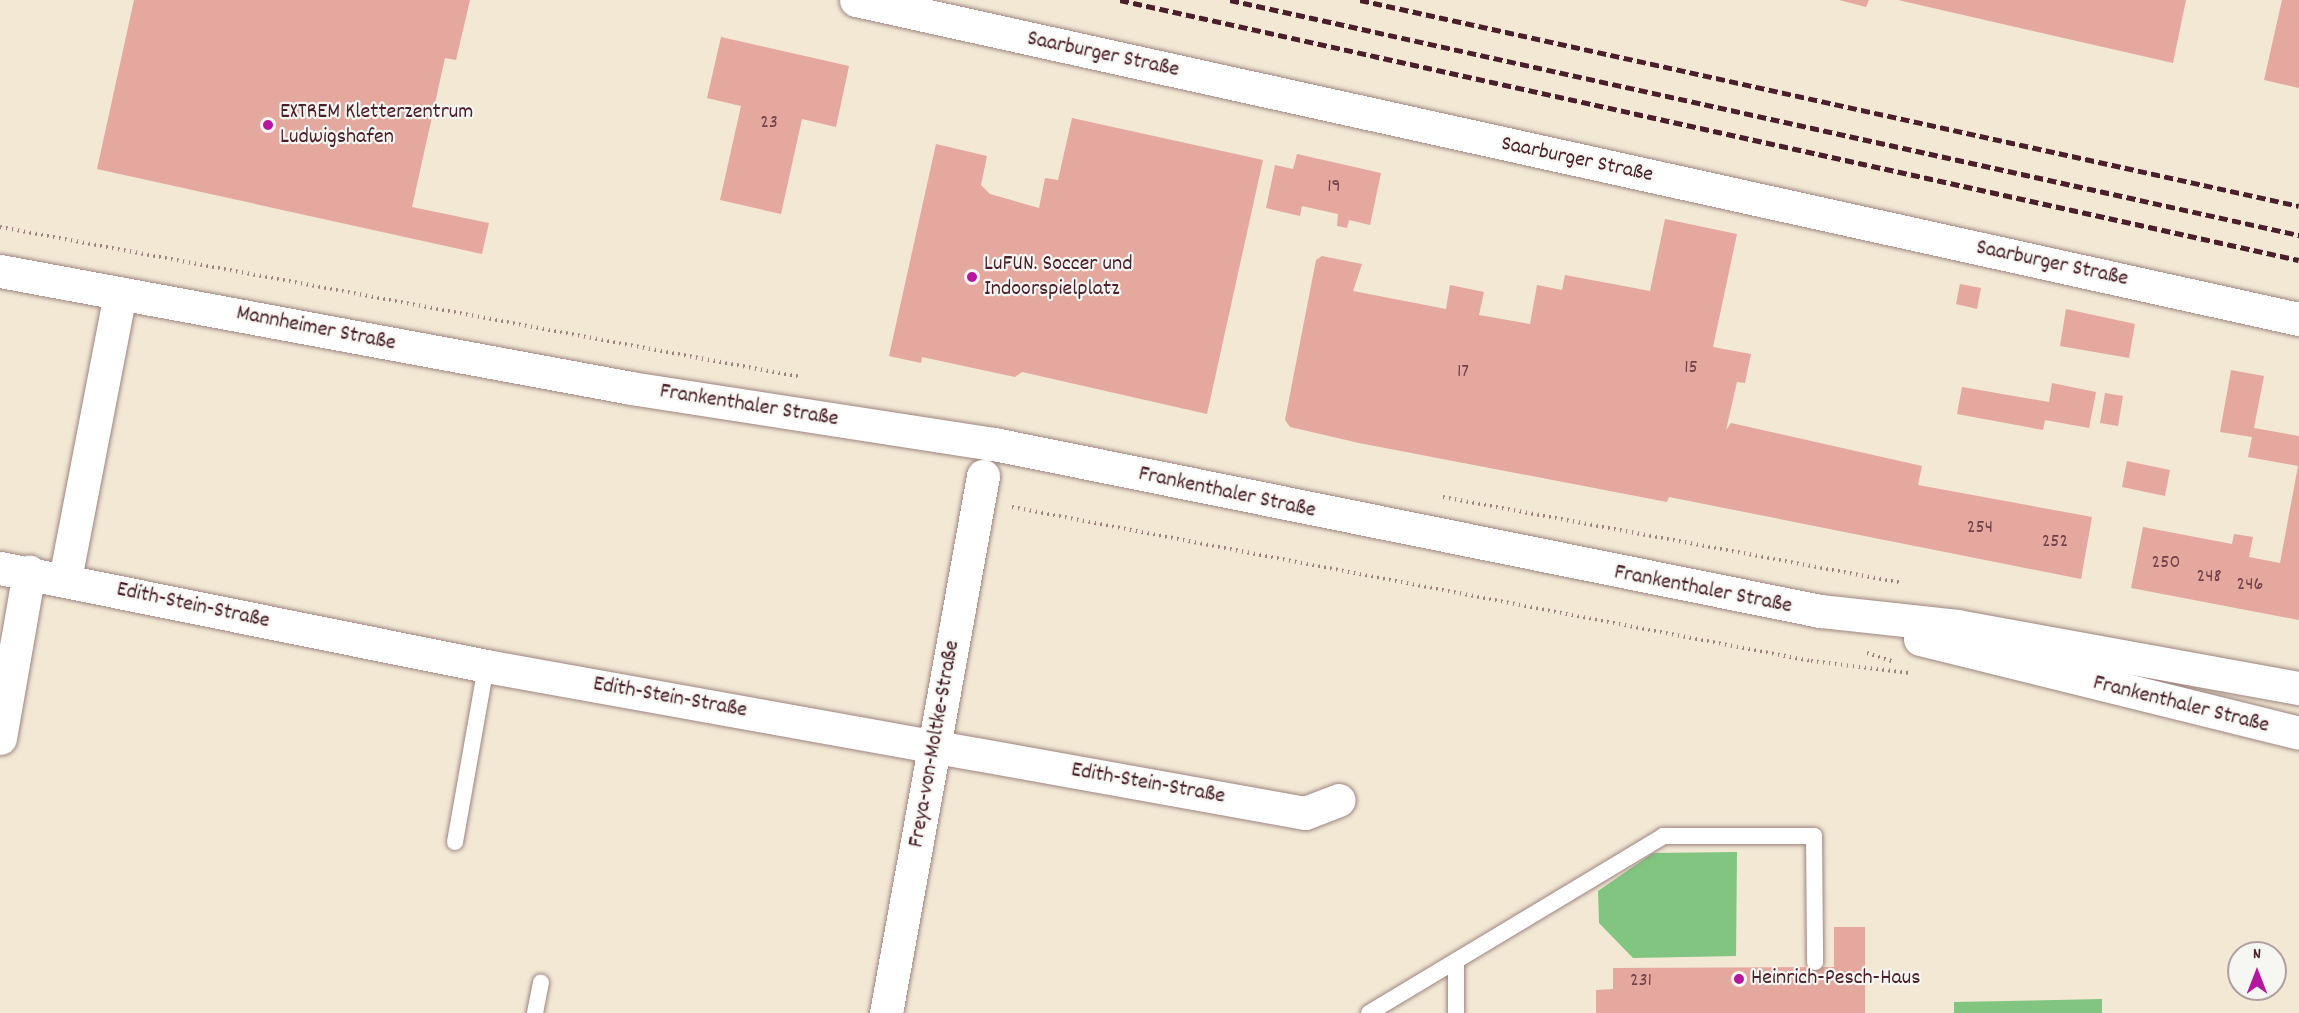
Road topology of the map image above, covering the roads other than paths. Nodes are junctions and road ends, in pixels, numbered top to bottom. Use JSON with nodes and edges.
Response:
{"nodes":[{"id":1,"x":856,"y":0,"type":"edge"},
{"id":2,"x":0,"y":271,"type":"edge"},
{"id":3,"x":120,"y":293,"type":"junction"},
{"id":4,"x":2299,"y":319,"type":"edge"},
{"id":5,"x":631,"y":388,"type":"joint"},
{"id":6,"x":983,"y":476,"type":"road end"},
{"id":7,"x":15,"y":570,"type":"edge"},
{"id":8,"x":65,"y":579,"type":"junction"},
{"id":9,"x":1820,"y":611,"type":"junction"},
{"id":10,"x":486,"y":666,"type":"junction"},
{"id":11,"x":2299,"y":688,"type":"edge"},
{"id":12,"x":2299,"y":733,"type":"edge"},
{"id":13,"x":0,"y":738,"type":"edge"},
{"id":14,"x":934,"y":745,"type":"junction"},
{"id":15,"x":1340,"y":800,"type":"dead end"},
{"id":16,"x":455,"y":842,"type":"dead end"},
{"id":17,"x":1456,"y":961,"type":"junction"},
{"id":18,"x":1815,"y":962,"type":"dead end"},
{"id":19,"x":541,"y":983,"type":"dead end"},
{"id":20,"x":535,"y":1013,"type":"edge"},
{"id":21,"x":886,"y":1013,"type":"edge"},
{"id":22,"x":1369,"y":1013,"type":"edge"},
{"id":23,"x":1456,"y":1013,"type":"edge"}],
"edges":[{"from":1,"to":4,"type":"street","name":"Saarburger Straße"},
{"from":2,"to":3,"type":"street","name":"Mannheimer Straße"},
{"from":3,"to":5,"type":"street","name":"Mannheimer Straße"},
{"from":3,"to":8,"type":"street"},
{"from":5,"to":9,"type":"street","name":"Frankenthaler Straße"},
{"from":6,"to":14,"type":"street","name":"Freya-von-Moltke-Straße"},
{"from":7,"to":8,"type":"street","name":"Edith-Stein-Straße"},
{"from":7,"to":13,"type":"street"},
{"from":8,"to":10,"type":"street","name":"Edith-Stein-Straße"},
{"from":9,"to":11,"type":"street","name":"Frankenthaler Straße"},
{"from":9,"to":12,"type":"street","name":"Frankenthaler Straße"},
{"from":10,"to":14,"type":"street","name":"Edith-Stein-Straße"},
{"from":10,"to":16,"type":"lane"},
{"from":14,"to":15,"type":"street","name":"Edith-Stein-Straße"},
{"from":14,"to":21,"type":"street","name":"Freya-von-Moltke-Straße"},
{"from":17,"to":18,"type":"lane"},
{"from":17,"to":22,"type":"lane"},
{"from":17,"to":23,"type":"lane"},
{"from":19,"to":20,"type":"lane"}]}
